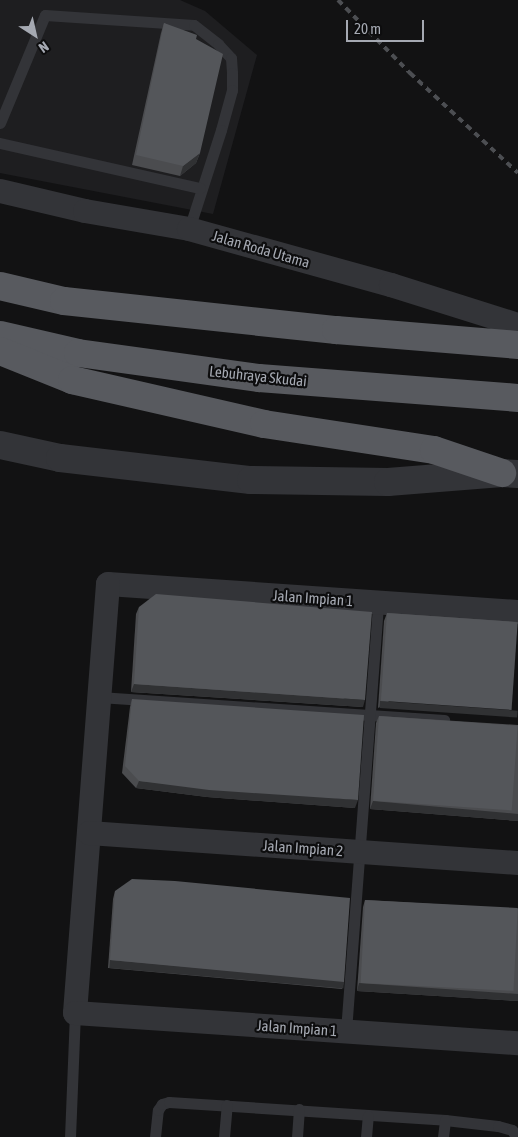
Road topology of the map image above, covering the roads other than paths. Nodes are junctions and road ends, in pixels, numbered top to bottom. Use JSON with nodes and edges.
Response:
{"nodes":[{"id":1,"x":0,"y":122,"type":"edge"},
{"id":2,"x":0,"y":143,"type":"edge"},
{"id":3,"x":200,"y":188,"type":"junction"},
{"id":4,"x":0,"y":190,"type":"edge"},
{"id":5,"x":189,"y":229,"type":"junction"},
{"id":6,"x":0,"y":286,"type":"edge"},
{"id":7,"x":518,"y":325,"type":"edge"},
{"id":8,"x":0,"y":336,"type":"edge"},
{"id":9,"x":518,"y":345,"type":"edge"},
{"id":10,"x":0,"y":351,"type":"edge"},
{"id":11,"x":518,"y":398,"type":"edge"},
{"id":12,"x":0,"y":445,"type":"edge"},
{"id":13,"x":510,"y":473,"type":"edge"},
{"id":14,"x":378,"y":602,"type":"junction"},
{"id":15,"x":518,"y":612,"type":"edge"},
{"id":16,"x":99,"y":696,"type":"junction"},
{"id":17,"x":370,"y":715,"type":"junction"},
{"id":18,"x":459,"y":721,"type":"edge"},
{"id":19,"x":89,"y":833,"type":"junction"},
{"id":20,"x":359,"y":852,"type":"junction"},
{"id":21,"x":518,"y":863,"type":"edge"},
{"id":22,"x":75,"y":1013,"type":"junction"},
{"id":23,"x":346,"y":1031,"type":"junction"},
{"id":24,"x":518,"y":1043,"type":"edge"},
{"id":25,"x":227,"y":1105,"type":"junction"},
{"id":26,"x":299,"y":1109,"type":"junction"},
{"id":27,"x":368,"y":1116,"type":"junction"},
{"id":28,"x":445,"y":1120,"type":"junction"},
{"id":29,"x":70,"y":1137,"type":"edge"},
{"id":30,"x":155,"y":1137,"type":"edge"},
{"id":31,"x":224,"y":1137,"type":"edge"},
{"id":32,"x":297,"y":1137,"type":"edge"},
{"id":33,"x":366,"y":1137,"type":"edge"},
{"id":34,"x":443,"y":1137,"type":"edge"},
{"id":35,"x":516,"y":1137,"type":"edge"}],
"edges":[{"from":1,"to":3,"type":"lane"},
{"from":2,"to":3,"type":"lane"},
{"from":3,"to":5,"type":"lane"},
{"from":4,"to":5,"type":"street","name":"Jalan Roda Utama"},
{"from":5,"to":7,"type":"street","name":"Jalan Roda Utama"},
{"from":6,"to":9,"type":"highway"},
{"from":8,"to":11,"type":"highway","name":"Lebuhraya Skudai"},
{"from":10,"to":13,"type":"highway"},
{"from":12,"to":13,"type":"street"},
{"from":14,"to":15,"type":"street","name":"Jalan Impian 1"},
{"from":14,"to":16,"type":"street","name":"Jalan Impian 1"},
{"from":14,"to":17,"type":"lane"},
{"from":16,"to":17,"type":"lane"},
{"from":16,"to":19,"type":"street"},
{"from":17,"to":18,"type":"lane"},
{"from":17,"to":20,"type":"lane"},
{"from":19,"to":20,"type":"street","name":"Jalan Impian 2"},
{"from":19,"to":22,"type":"street"},
{"from":20,"to":21,"type":"street","name":"Jalan Impian 2"},
{"from":20,"to":23,"type":"lane"},
{"from":22,"to":23,"type":"street","name":"Jalan Impian 1"},
{"from":22,"to":29,"type":"lane"},
{"from":23,"to":24,"type":"street","name":"Jalan Impian 1"},
{"from":25,"to":26,"type":"lane"},
{"from":25,"to":30,"type":"lane"},
{"from":25,"to":31,"type":"lane"},
{"from":26,"to":27,"type":"lane"},
{"from":26,"to":32,"type":"lane"},
{"from":27,"to":28,"type":"lane"},
{"from":27,"to":33,"type":"lane"},
{"from":28,"to":34,"type":"lane"},
{"from":28,"to":35,"type":"lane"}]}
